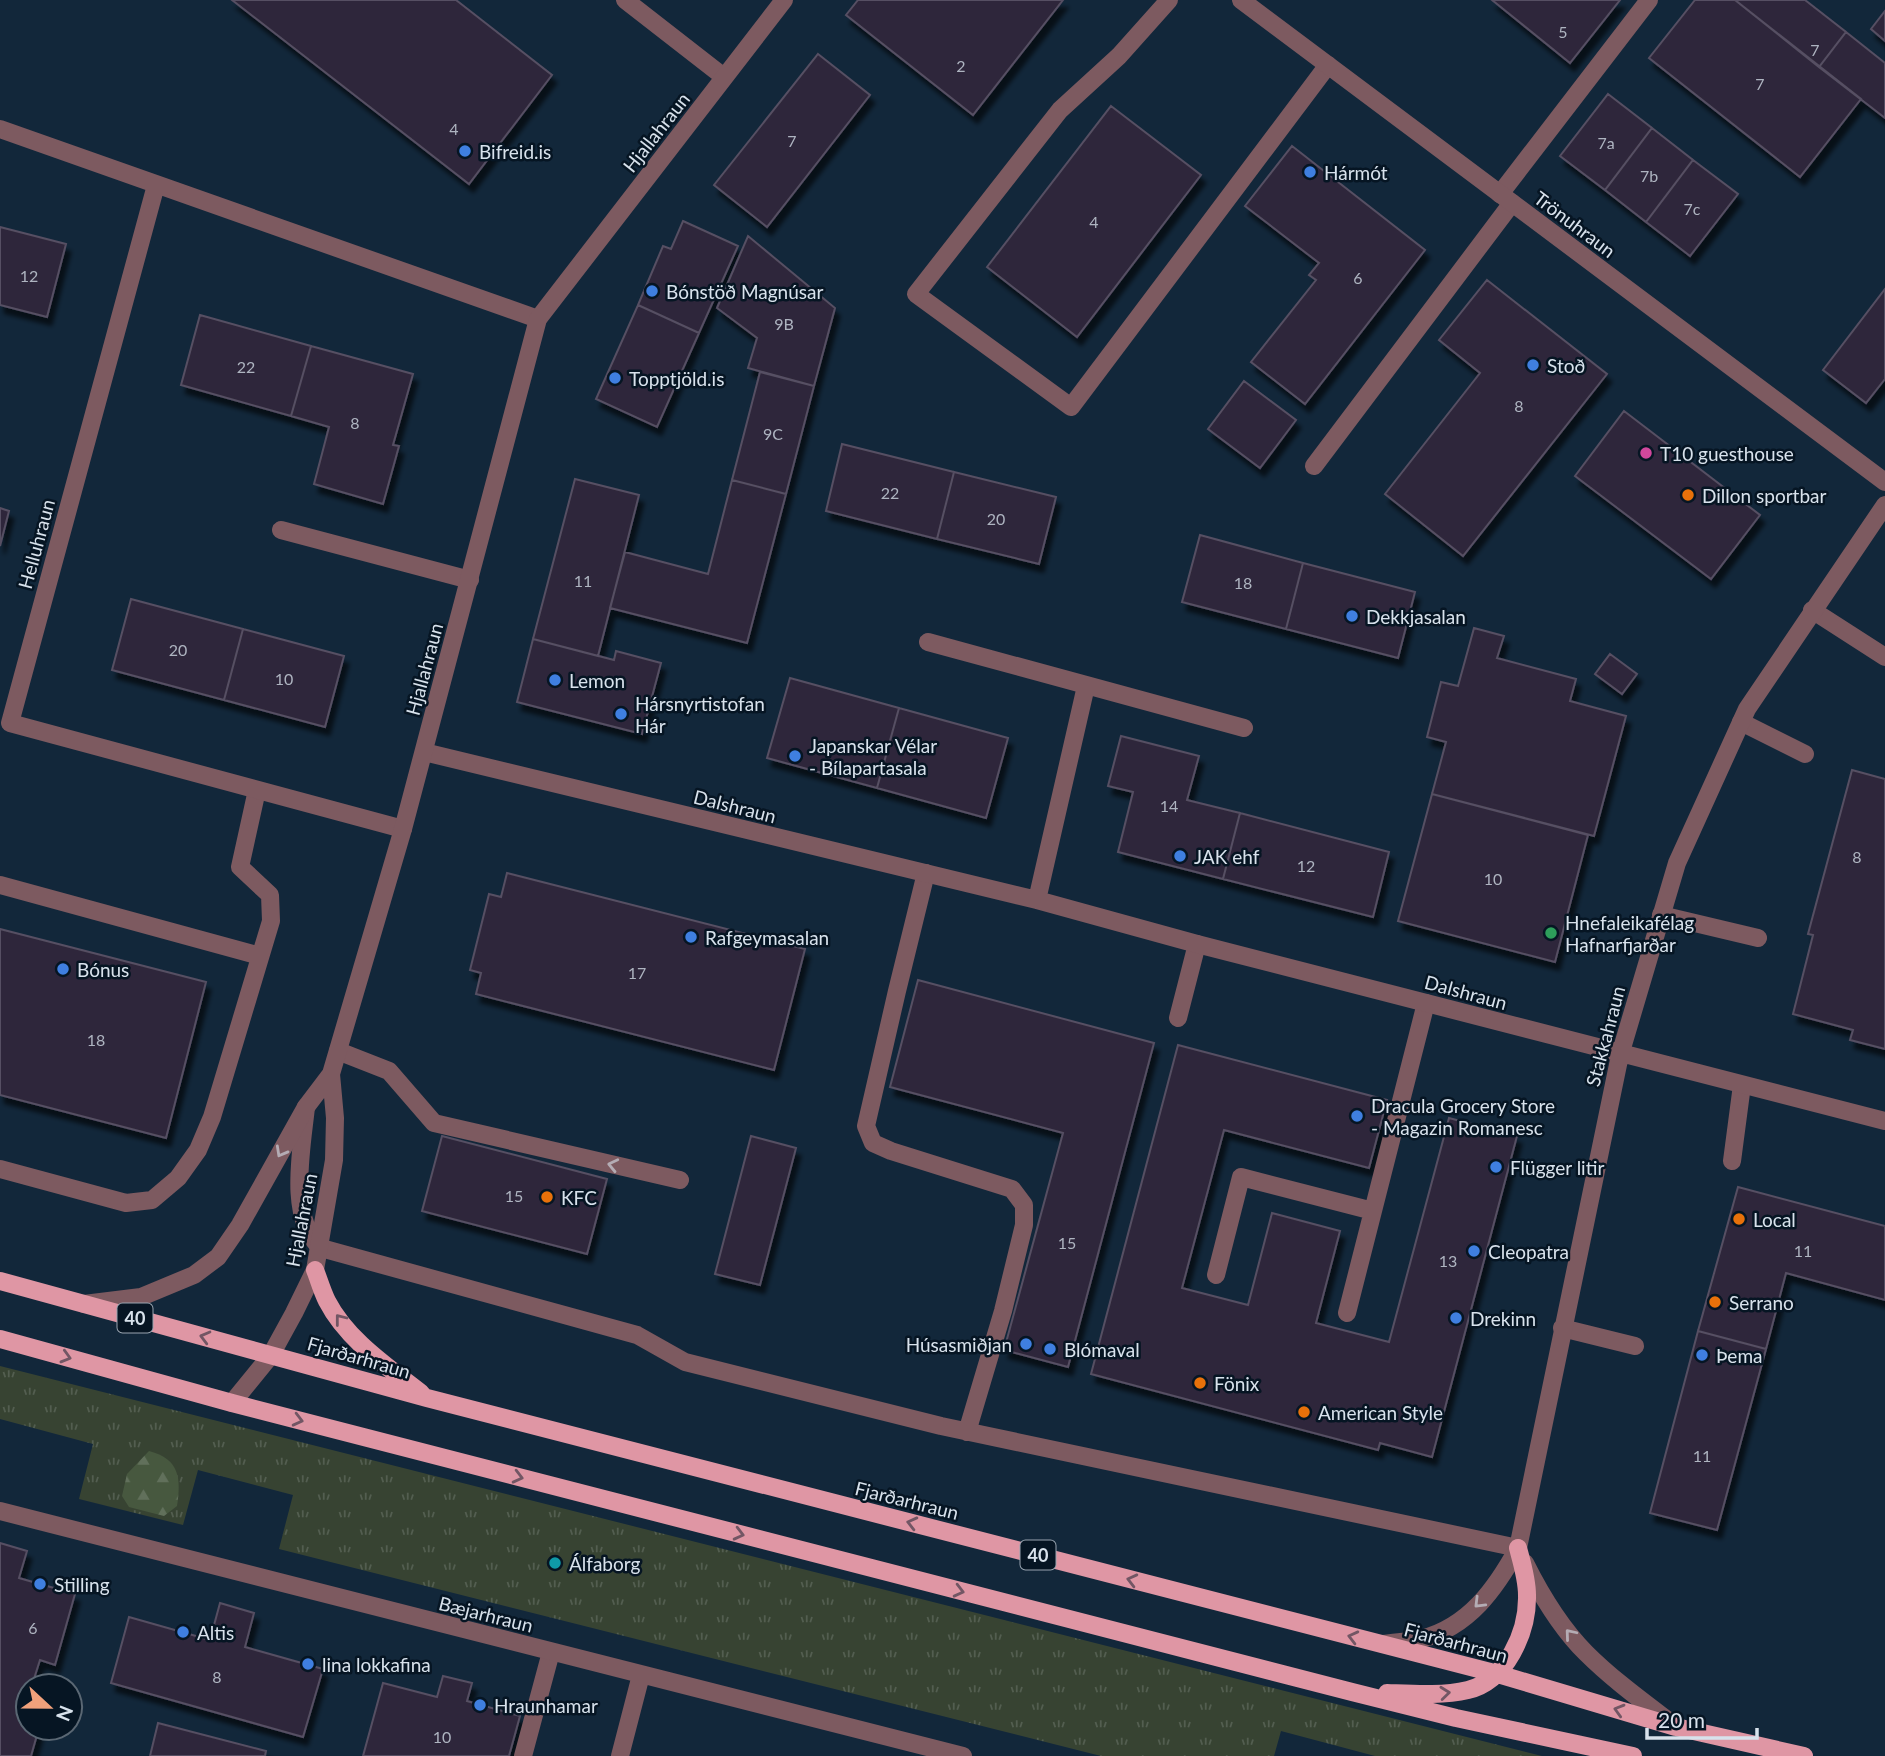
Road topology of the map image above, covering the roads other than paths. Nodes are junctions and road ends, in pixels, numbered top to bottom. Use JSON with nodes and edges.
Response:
{"nodes":[{"id":1,"x":625,"y":0,"type":"edge"},
{"id":2,"x":784,"y":0,"type":"edge"},
{"id":3,"x":1169,"y":0,"type":"edge"},
{"id":4,"x":1241,"y":0,"type":"edge"},
{"id":5,"x":1649,"y":0,"type":"edge"},
{"id":6,"x":1328,"y":65,"type":"junction"},
{"id":7,"x":724,"y":77,"type":"junction"},
{"id":8,"x":0,"y":129,"type":"edge"},
{"id":9,"x":156,"y":185,"type":"junction"},
{"id":10,"x":1506,"y":199,"type":"junction"},
{"id":11,"x":538,"y":318,"type":"junction"},
{"id":12,"x":1314,"y":466,"type":"dead end"},
{"id":13,"x":1885,"y":482,"type":"edge"},
{"id":14,"x":1885,"y":505,"type":"edge"},
{"id":15,"x":281,"y":530,"type":"dead end"},
{"id":16,"x":470,"y":580,"type":"junction"},
{"id":17,"x":1812,"y":610,"type":"junction"},
{"id":18,"x":928,"y":642,"type":"dead end"},
{"id":19,"x":1885,"y":657,"type":"edge"},
{"id":20,"x":1086,"y":687,"type":"junction"},
{"id":21,"x":5,"y":722,"type":"edge"},
{"id":22,"x":1741,"y":722,"type":"junction"},
{"id":23,"x":1244,"y":728,"type":"dead end"},
{"id":24,"x":424,"y":752,"type":"junction"},
{"id":25,"x":1805,"y":754,"type":"dead end"},
{"id":26,"x":257,"y":790,"type":"junction"},
{"id":27,"x":403,"y":830,"type":"junction"},
{"id":28,"x":926,"y":873,"type":"junction"},
{"id":29,"x":0,"y":885,"type":"edge"},
{"id":30,"x":1037,"y":900,"type":"junction"},
{"id":31,"x":1661,"y":915,"type":"junction"},
{"id":32,"x":1758,"y":938,"type":"dead end"},
{"id":33,"x":1197,"y":944,"type":"junction"},
{"id":34,"x":260,"y":956,"type":"junction"},
{"id":35,"x":1426,"y":1003,"type":"junction"},
{"id":36,"x":1178,"y":1018,"type":"dead end"},
{"id":37,"x":338,"y":1051,"type":"junction"},
{"id":38,"x":1620,"y":1055,"type":"junction"},
{"id":39,"x":331,"y":1074,"type":"junction"},
{"id":40,"x":1742,"y":1085,"type":"junction"},
{"id":41,"x":306,"y":1107,"type":"junction"},
{"id":42,"x":1885,"y":1121,"type":"edge"},
{"id":43,"x":1732,"y":1161,"type":"dead end"},
{"id":44,"x":0,"y":1169,"type":"edge"},
{"id":45,"x":680,"y":1180,"type":"dead end"},
{"id":46,"x":1373,"y":1211,"type":"junction"},
{"id":47,"x":321,"y":1248,"type":"junction"},
{"id":48,"x":315,"y":1270,"type":"junction"},
{"id":49,"x":1216,"y":1275,"type":"dead end"},
{"id":50,"x":0,"y":1281,"type":"edge"},
{"id":51,"x":81,"y":1304,"type":"junction"},
{"id":52,"x":1348,"y":1313,"type":"dead end"},
{"id":53,"x":1562,"y":1328,"type":"junction"},
{"id":54,"x":0,"y":1339,"type":"edge"},
{"id":55,"x":1635,"y":1346,"type":"dead end"},
{"id":56,"x":271,"y":1354,"type":"junction"},
{"id":57,"x":427,"y":1398,"type":"junction"},
{"id":58,"x":232,"y":1403,"type":"junction"},
{"id":59,"x":967,"y":1432,"type":"junction"},
{"id":60,"x":0,"y":1511,"type":"edge"},
{"id":61,"x":1518,"y":1548,"type":"junction"},
{"id":62,"x":1382,"y":1644,"type":"junction"},
{"id":63,"x":551,"y":1652,"type":"junction"},
{"id":64,"x":1498,"y":1674,"type":"junction"},
{"id":65,"x":641,"y":1675,"type":"junction"},
{"id":66,"x":1352,"y":1692,"type":"junction"},
{"id":67,"x":1676,"y":1727,"type":"junction"},
{"id":68,"x":523,"y":1756,"type":"edge"},
{"id":69,"x":620,"y":1756,"type":"edge"},
{"id":70,"x":963,"y":1756,"type":"edge"},
{"id":71,"x":1633,"y":1756,"type":"edge"},
{"id":72,"x":1804,"y":1756,"type":"edge"}],
"edges":[{"from":1,"to":7,"type":"street"},
{"from":2,"to":7,"type":"street","name":"Hjallahraun"},
{"from":3,"to":6,"type":"street"},
{"from":4,"to":6,"type":"street","name":"Trönuhraun"},
{"from":5,"to":10,"type":"street"},
{"from":6,"to":10,"type":"street","name":"Trönuhraun"},
{"from":7,"to":11,"type":"street","name":"Hjallahraun"},
{"from":8,"to":9,"type":"street"},
{"from":9,"to":11,"type":"street"},
{"from":9,"to":21,"type":"street","name":"Helluhraun"},
{"from":10,"to":12,"type":"street"},
{"from":10,"to":13,"type":"street","name":"Trönuhraun"},
{"from":11,"to":16,"type":"street","name":"Hjallahraun"},
{"from":14,"to":17,"type":"street","name":"Stakkahraun"},
{"from":15,"to":16,"type":"street"},
{"from":16,"to":24,"type":"street","name":"Hjallahraun"},
{"from":17,"to":19,"type":"street"},
{"from":17,"to":22,"type":"street","name":"Stakkahraun"},
{"from":18,"to":20,"type":"street"},
{"from":20,"to":23,"type":"street"},
{"from":20,"to":30,"type":"street"},
{"from":21,"to":26,"type":"street","name":"Helluhraun"},
{"from":22,"to":25,"type":"street"},
{"from":22,"to":31,"type":"street","name":"Stakkahraun"},
{"from":24,"to":27,"type":"street","name":"Hjallahraun"},
{"from":24,"to":28,"type":"street","name":"Dalshraun"},
{"from":26,"to":27,"type":"street","name":"Helluhraun"},
{"from":26,"to":34,"type":"street"},
{"from":27,"to":37,"type":"street","name":"Hjallahraun"},
{"from":28,"to":30,"type":"street","name":"Dalshraun"},
{"from":28,"to":59,"type":"street"},
{"from":29,"to":34,"type":"street"},
{"from":30,"to":33,"type":"street","name":"Dalshraun"},
{"from":31,"to":32,"type":"street"},
{"from":31,"to":38,"type":"street","name":"Stakkahraun"},
{"from":33,"to":35,"type":"street","name":"Dalshraun"},
{"from":33,"to":36,"type":"street"},
{"from":34,"to":44,"type":"street"},
{"from":35,"to":38,"type":"street","name":"Dalshraun"},
{"from":35,"to":46,"type":"street"},
{"from":37,"to":39,"type":"street","name":"Hjallahraun"},
{"from":45,"to":37,"type":"street","one_way":true},
{"from":38,"to":40,"type":"street","name":"Dalshraun"},
{"from":38,"to":53,"type":"street","name":"Stakkahraun"},
{"from":39,"to":41,"type":"street"},
{"from":39,"to":47,"type":"street","name":"Hjallahraun"},
{"from":40,"to":42,"type":"street","name":"Dalshraun"},
{"from":40,"to":43,"type":"street"},
{"from":41,"to":47,"type":"street"},
{"from":41,"to":51,"type":"street","one_way":true},
{"from":46,"to":49,"type":"street"},
{"from":46,"to":52,"type":"street"},
{"from":47,"to":48,"type":"street","name":"Hjallahraun"},
{"from":47,"to":59,"type":"street"},
{"from":48,"to":56,"type":"street","name":"Hjallahraun"},
{"from":57,"to":48,"type":"main road","one_way":true},
{"from":50,"to":51,"type":"main road","name":"Fjarðarhraun","number":"40"},
{"from":56,"to":51,"type":"main road","name":"Fjarðarhraun","number":"40","one_way":true},
{"from":53,"to":55,"type":"street"},
{"from":53,"to":61,"type":"street","name":"Stakkahraun"},
{"from":54,"to":58,"type":"main road","one_way":true},
{"from":56,"to":57,"type":"main road","name":"Fjarðarhraun","number":"40"},
{"from":56,"to":58,"type":"street","name":"Hjallahraun"},
{"from":62,"to":57,"type":"main road","name":"Fjarðarhraun","number":"40","one_way":true},
{"from":58,"to":66,"type":"main road","one_way":true},
{"from":59,"to":61,"type":"street"},
{"from":60,"to":63,"type":"street","name":"Bæjarhraun"},
{"from":61,"to":62,"type":"street","name":"Stakkahraun","one_way":true},
{"from":61,"to":64,"type":"main road"},
{"from":67,"to":61,"type":"street","one_way":true},
{"from":62,"to":64,"type":"main road","name":"Fjarðarhraun","number":"40"},
{"from":63,"to":65,"type":"street","name":"Bæjarhraun"},
{"from":63,"to":68,"type":"street"},
{"from":66,"to":64,"type":"main road","one_way":true},
{"from":67,"to":64,"type":"main road","name":"Fjarðarhraun","number":"40","one_way":true},
{"from":65,"to":69,"type":"street"},
{"from":65,"to":70,"type":"street","name":"Bæjarhraun"},
{"from":66,"to":71,"type":"main road"},
{"from":67,"to":72,"type":"main road","name":"Fjarðarhraun","number":"40"}]}
